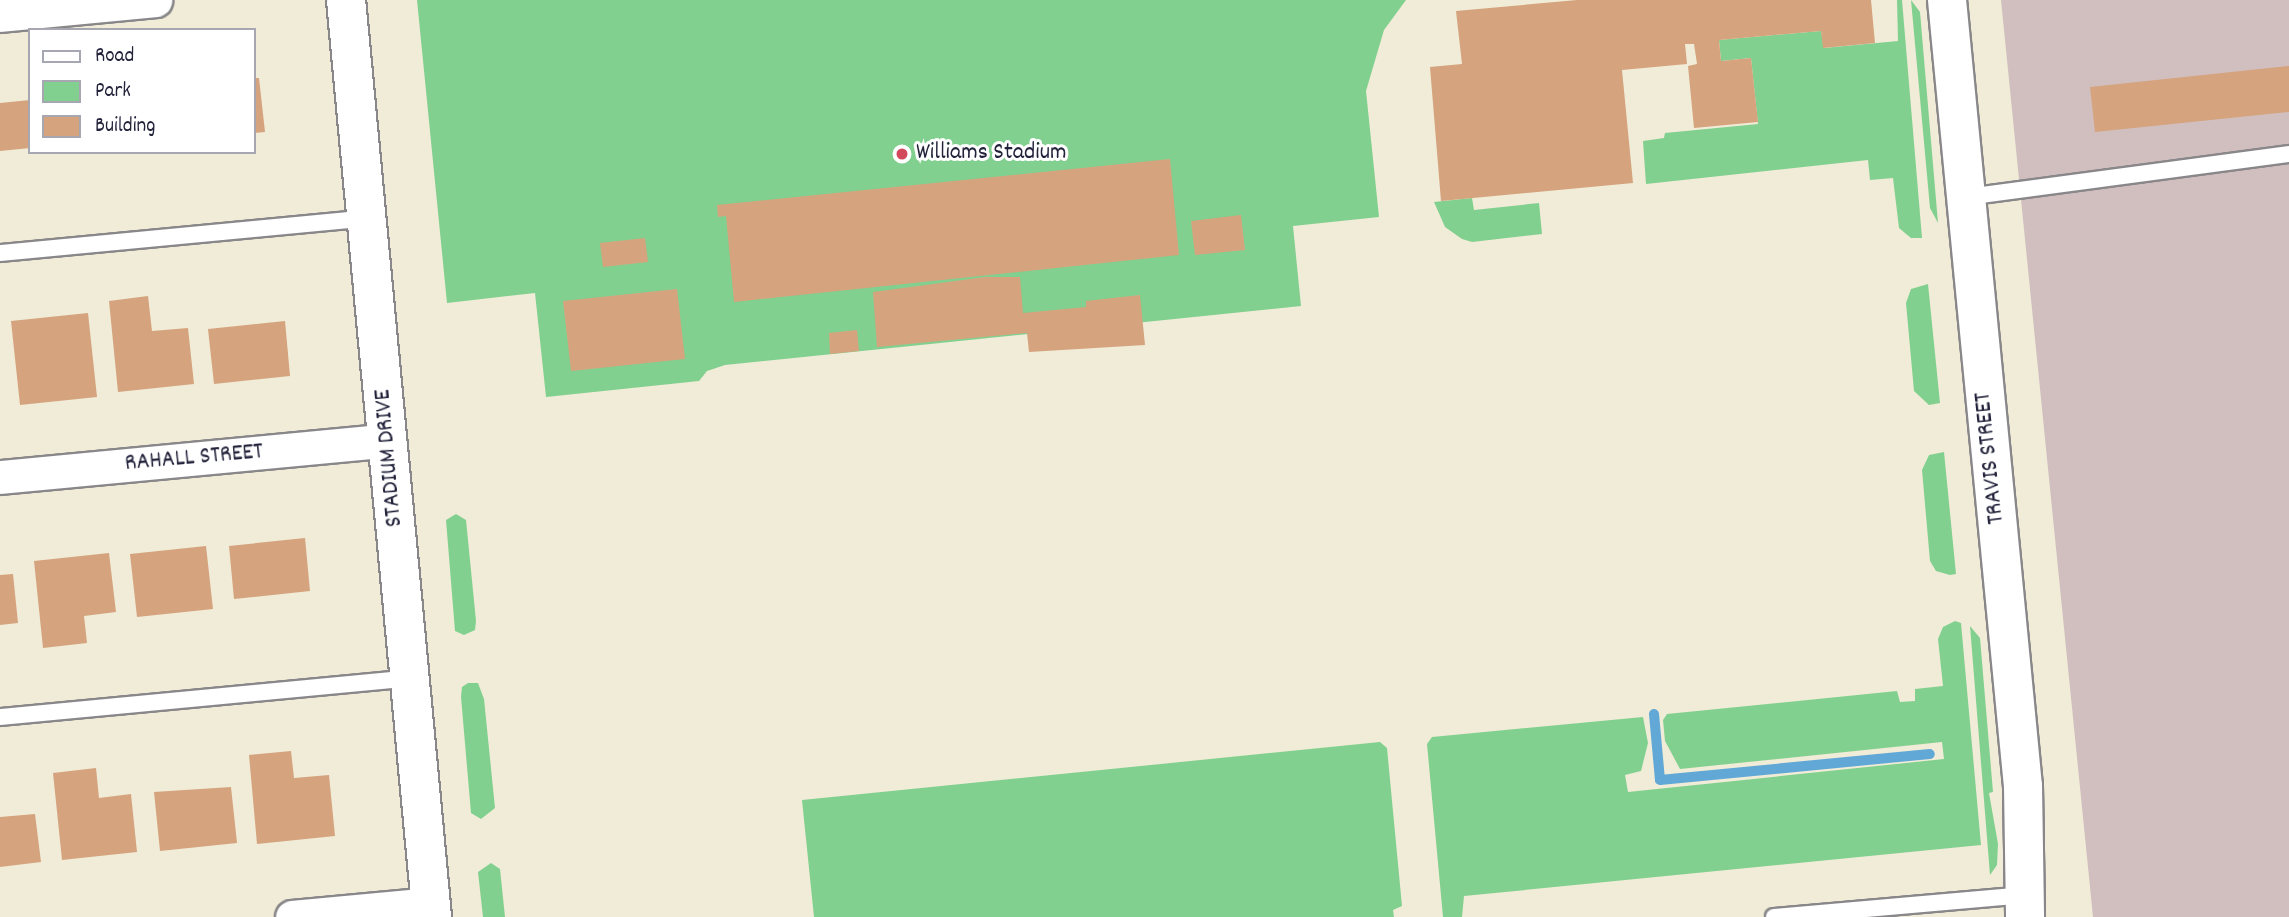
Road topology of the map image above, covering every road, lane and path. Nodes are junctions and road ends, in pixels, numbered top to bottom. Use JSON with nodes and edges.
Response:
{"nodes":[{"id":1,"x":155,"y":0,"type":"edge"},
{"id":2,"x":346,"y":0,"type":"edge"},
{"id":3,"x":1947,"y":0,"type":"edge"},
{"id":4,"x":0,"y":15,"type":"edge"},
{"id":5,"x":2289,"y":154,"type":"edge"},
{"id":6,"x":1966,"y":197,"type":"junction"},
{"id":7,"x":367,"y":218,"type":"junction"},
{"id":8,"x":0,"y":253,"type":"edge"},
{"id":9,"x":388,"y":440,"type":"junction"},
{"id":10,"x":0,"y":477,"type":"edge"},
{"id":11,"x":410,"y":678,"type":"junction"},
{"id":12,"x":0,"y":717,"type":"edge"},
{"id":13,"x":2025,"y":906,"type":"edge"},
{"id":14,"x":432,"y":911,"type":"edge"},
{"id":15,"x":292,"y":917,"type":"edge"},
{"id":16,"x":1774,"y":917,"type":"edge"}],
"edges":[{"from":1,"to":4,"type":"street"},
{"from":2,"to":7,"type":"street","name":"STADIUM DRIVE"},
{"from":3,"to":6,"type":"street","name":"TRAVIS STREET"},
{"from":5,"to":6,"type":"lane"},
{"from":6,"to":13,"type":"street","name":"TRAVIS STREET"},
{"from":7,"to":8,"type":"lane"},
{"from":7,"to":9,"type":"street","name":"STADIUM DRIVE"},
{"from":9,"to":10,"type":"street","name":"RAHALL STREET"},
{"from":9,"to":11,"type":"street","name":"STADIUM DRIVE"},
{"from":11,"to":12,"type":"lane"},
{"from":11,"to":14,"type":"street","name":"STADIUM DRIVE"},
{"from":13,"to":16,"type":"lane"},
{"from":14,"to":15,"type":"street"}]}
